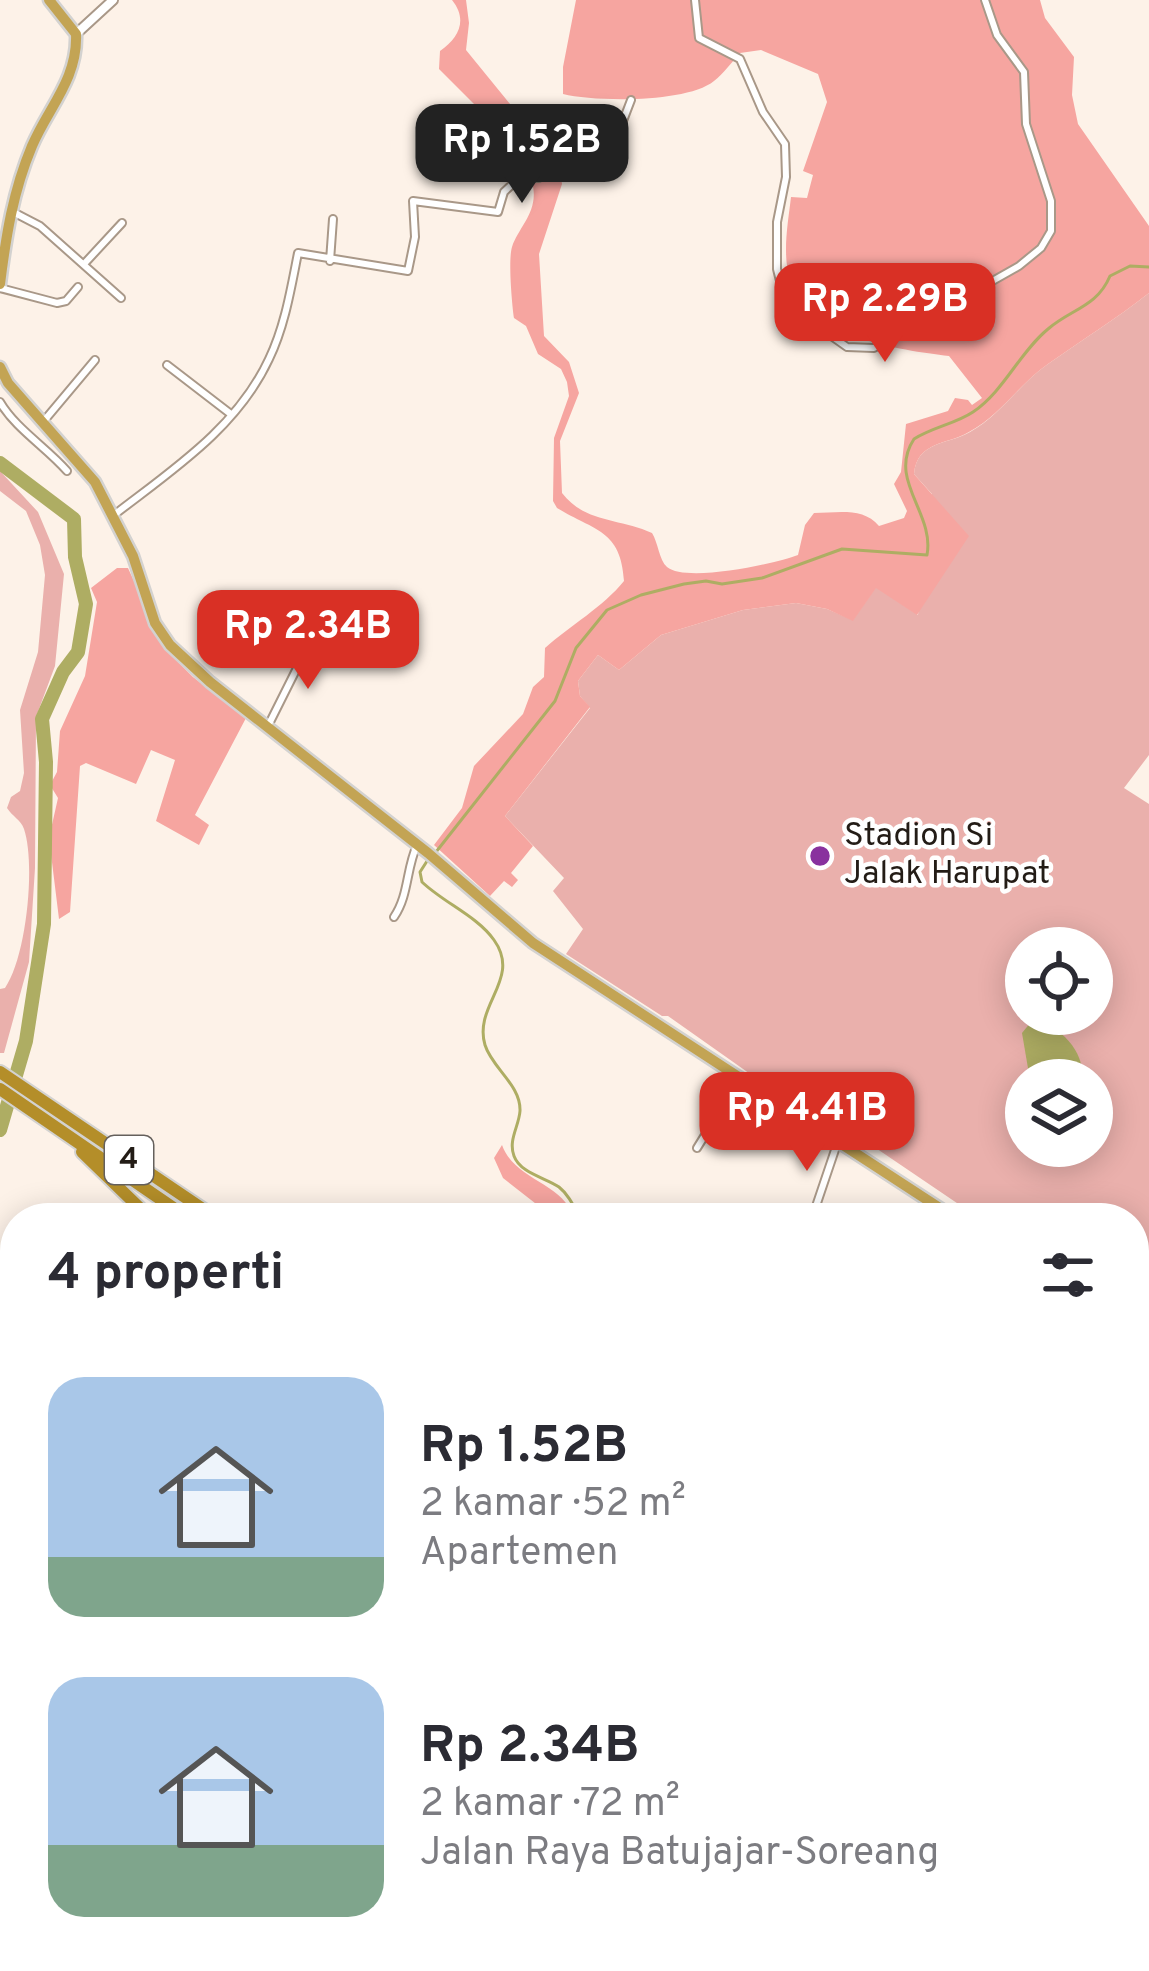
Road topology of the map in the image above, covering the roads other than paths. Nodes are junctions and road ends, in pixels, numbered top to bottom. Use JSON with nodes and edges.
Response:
{"nodes":[{"id":1,"x":49,"y":0,"type":"edge"},
{"id":2,"x":113,"y":0,"type":"edge"},
{"id":3,"x":695,"y":0,"type":"edge"},
{"id":4,"x":986,"y":0,"type":"edge"},
{"id":5,"x":76,"y":34,"type":"junction"},
{"id":6,"x":631,"y":100,"type":"dead end"},
{"id":7,"x":10,"y":212,"type":"junction"},
{"id":8,"x":333,"y":218,"type":"dead end"},
{"id":9,"x":122,"y":223,"type":"dead end"},
{"id":10,"x":330,"y":261,"type":"junction"},
{"id":11,"x":85,"y":264,"type":"junction"},
{"id":12,"x":0,"y":286,"type":"edge"},
{"id":13,"x":78,"y":287,"type":"dead end"},
{"id":14,"x":122,"y":298,"type":"dead end"},
{"id":15,"x":94,"y":360,"type":"dead end"},
{"id":16,"x":167,"y":365,"type":"dead end"},
{"id":17,"x":0,"y":368,"type":"edge"},
{"id":18,"x":0,"y":402,"type":"edge"},
{"id":19,"x":232,"y":415,"type":"junction"},
{"id":20,"x":43,"y":422,"type":"junction"},
{"id":21,"x":67,"y":471,"type":"dead end"},
{"id":22,"x":114,"y":515,"type":"junction"},
{"id":23,"x":305,"y":652,"type":"dead end"},
{"id":24,"x":268,"y":728,"type":"junction"},
{"id":25,"x":423,"y":849,"type":"junction"},
{"id":26,"x":394,"y":917,"type":"dead end"},
{"id":27,"x":0,"y":1072,"type":"edge"},
{"id":28,"x":739,"y":1080,"type":"junction"},
{"id":29,"x":0,"y":1089,"type":"edge"},
{"id":30,"x":39,"y":1107,"type":"junction"},
{"id":31,"x":60,"y":1130,"type":"junction"},
{"id":32,"x":838,"y":1142,"type":"junction"},
{"id":33,"x":697,"y":1148,"type":"dead end"},
{"id":34,"x":135,"y":1203,"type":"edge"},
{"id":35,"x":166,"y":1203,"type":"edge"},
{"id":36,"x":192,"y":1203,"type":"edge"},
{"id":37,"x":817,"y":1203,"type":"edge"},
{"id":38,"x":932,"y":1203,"type":"edge"}],
"edges":[{"from":1,"to":5,"type":"highway"},
{"from":2,"to":5,"type":"street"},
{"from":3,"to":4,"type":"street"},
{"from":5,"to":7,"type":"highway"},
{"from":6,"to":10,"type":"street"},
{"from":7,"to":11,"type":"street"},
{"from":7,"to":12,"type":"highway"},
{"from":8,"to":10,"type":"street"},
{"from":9,"to":11,"type":"street"},
{"from":10,"to":19,"type":"street"},
{"from":11,"to":14,"type":"street"},
{"from":12,"to":13,"type":"street"},
{"from":15,"to":20,"type":"street"},
{"from":16,"to":19,"type":"street"},
{"from":17,"to":20,"type":"highway"},
{"from":18,"to":21,"type":"street"},
{"from":19,"to":22,"type":"street"},
{"from":20,"to":22,"type":"highway"},
{"from":22,"to":24,"type":"highway"},
{"from":23,"to":24,"type":"street"},
{"from":24,"to":25,"type":"highway"},
{"from":25,"to":26,"type":"street"},
{"from":25,"to":28,"type":"highway"},
{"from":27,"to":30,"type":"highway","number":"4"},
{"from":28,"to":32,"type":"highway"},
{"from":28,"to":33,"type":"street"},
{"from":29,"to":30,"type":"highway","number":"4"},
{"from":30,"to":31,"type":"highway","number":"4"},
{"from":30,"to":36,"type":"highway","number":"4"},
{"from":31,"to":34,"type":"highway"},
{"from":31,"to":35,"type":"highway","number":"4"},
{"from":32,"to":37,"type":"street"},
{"from":32,"to":38,"type":"highway"}]}
